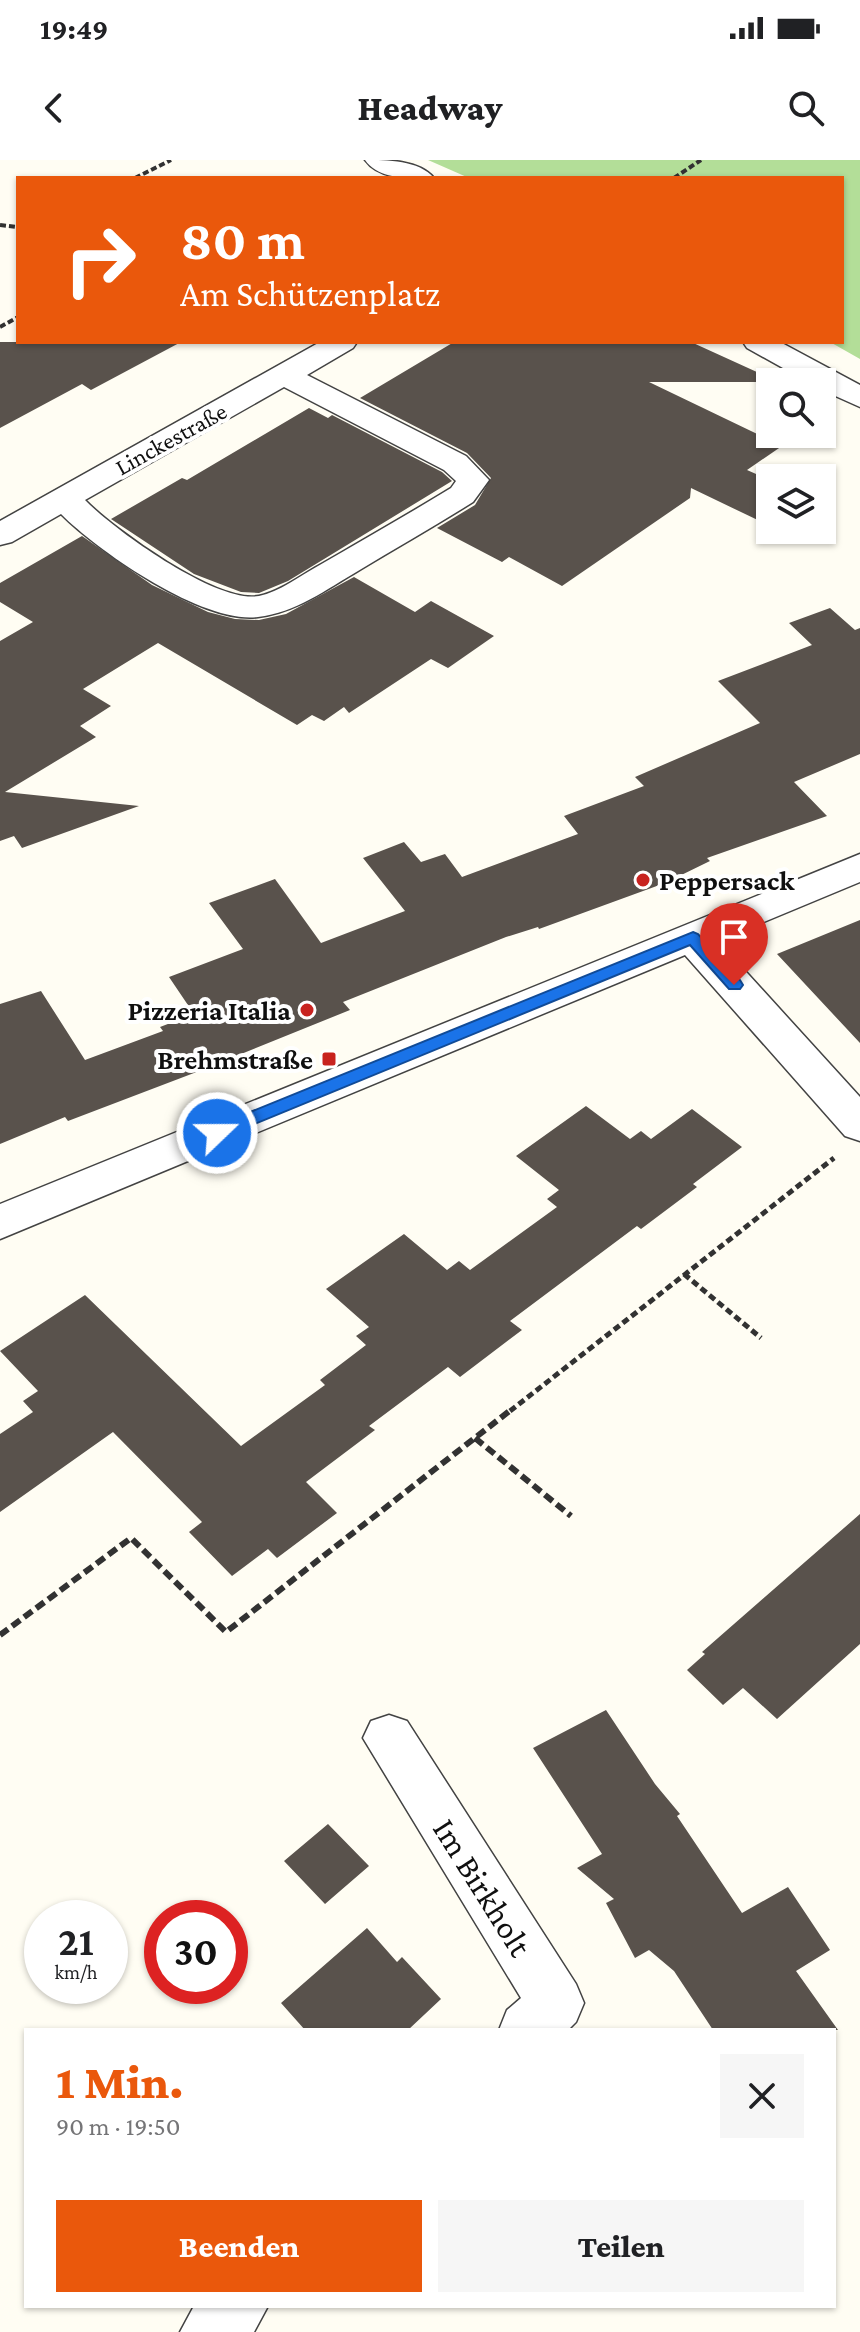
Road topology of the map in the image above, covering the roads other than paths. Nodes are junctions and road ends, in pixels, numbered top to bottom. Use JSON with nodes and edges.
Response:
{"nodes":[{"id":1,"x":379,"y":160,"type":"edge"},
{"id":2,"x":415,"y":176,"type":"edge"},
{"id":3,"x":338,"y":344,"type":"edge"},
{"id":4,"x":762,"y":344,"type":"edge"},
{"id":5,"x":284,"y":375,"type":"junction"},
{"id":6,"x":860,"y":398,"type":"edge"},
{"id":7,"x":65,"y":499,"type":"junction"},
{"id":8,"x":0,"y":535,"type":"edge"},
{"id":9,"x":860,"y":867,"type":"edge"},
{"id":10,"x":693,"y":938,"type":"junction"},
{"id":11,"x":860,"y":1125,"type":"edge"},
{"id":12,"x":0,"y":1222,"type":"edge"},
{"id":13,"x":389,"y":1738,"type":"dead end"},
{"id":14,"x":529,"y":2028,"type":"edge"},
{"id":15,"x":236,"y":2308,"type":"edge"},
{"id":16,"x":210,"y":2332,"type":"edge"}],
"edges":[{"from":1,"to":2,"type":"street"},
{"from":3,"to":5,"type":"street","name":"Linckestraße"},
{"from":4,"to":6,"type":"street"},
{"from":5,"to":7,"type":"street","name":"Linckestraße"},
{"from":5,"to":7,"type":"street"},
{"from":7,"to":8,"type":"street","name":"Linckestraße"},
{"from":9,"to":10,"type":"street"},
{"from":10,"to":11,"type":"street"},
{"from":10,"to":12,"type":"street"},
{"from":13,"to":14,"type":"street","name":"Im Birkholt"},
{"from":15,"to":16,"type":"street"}]}
